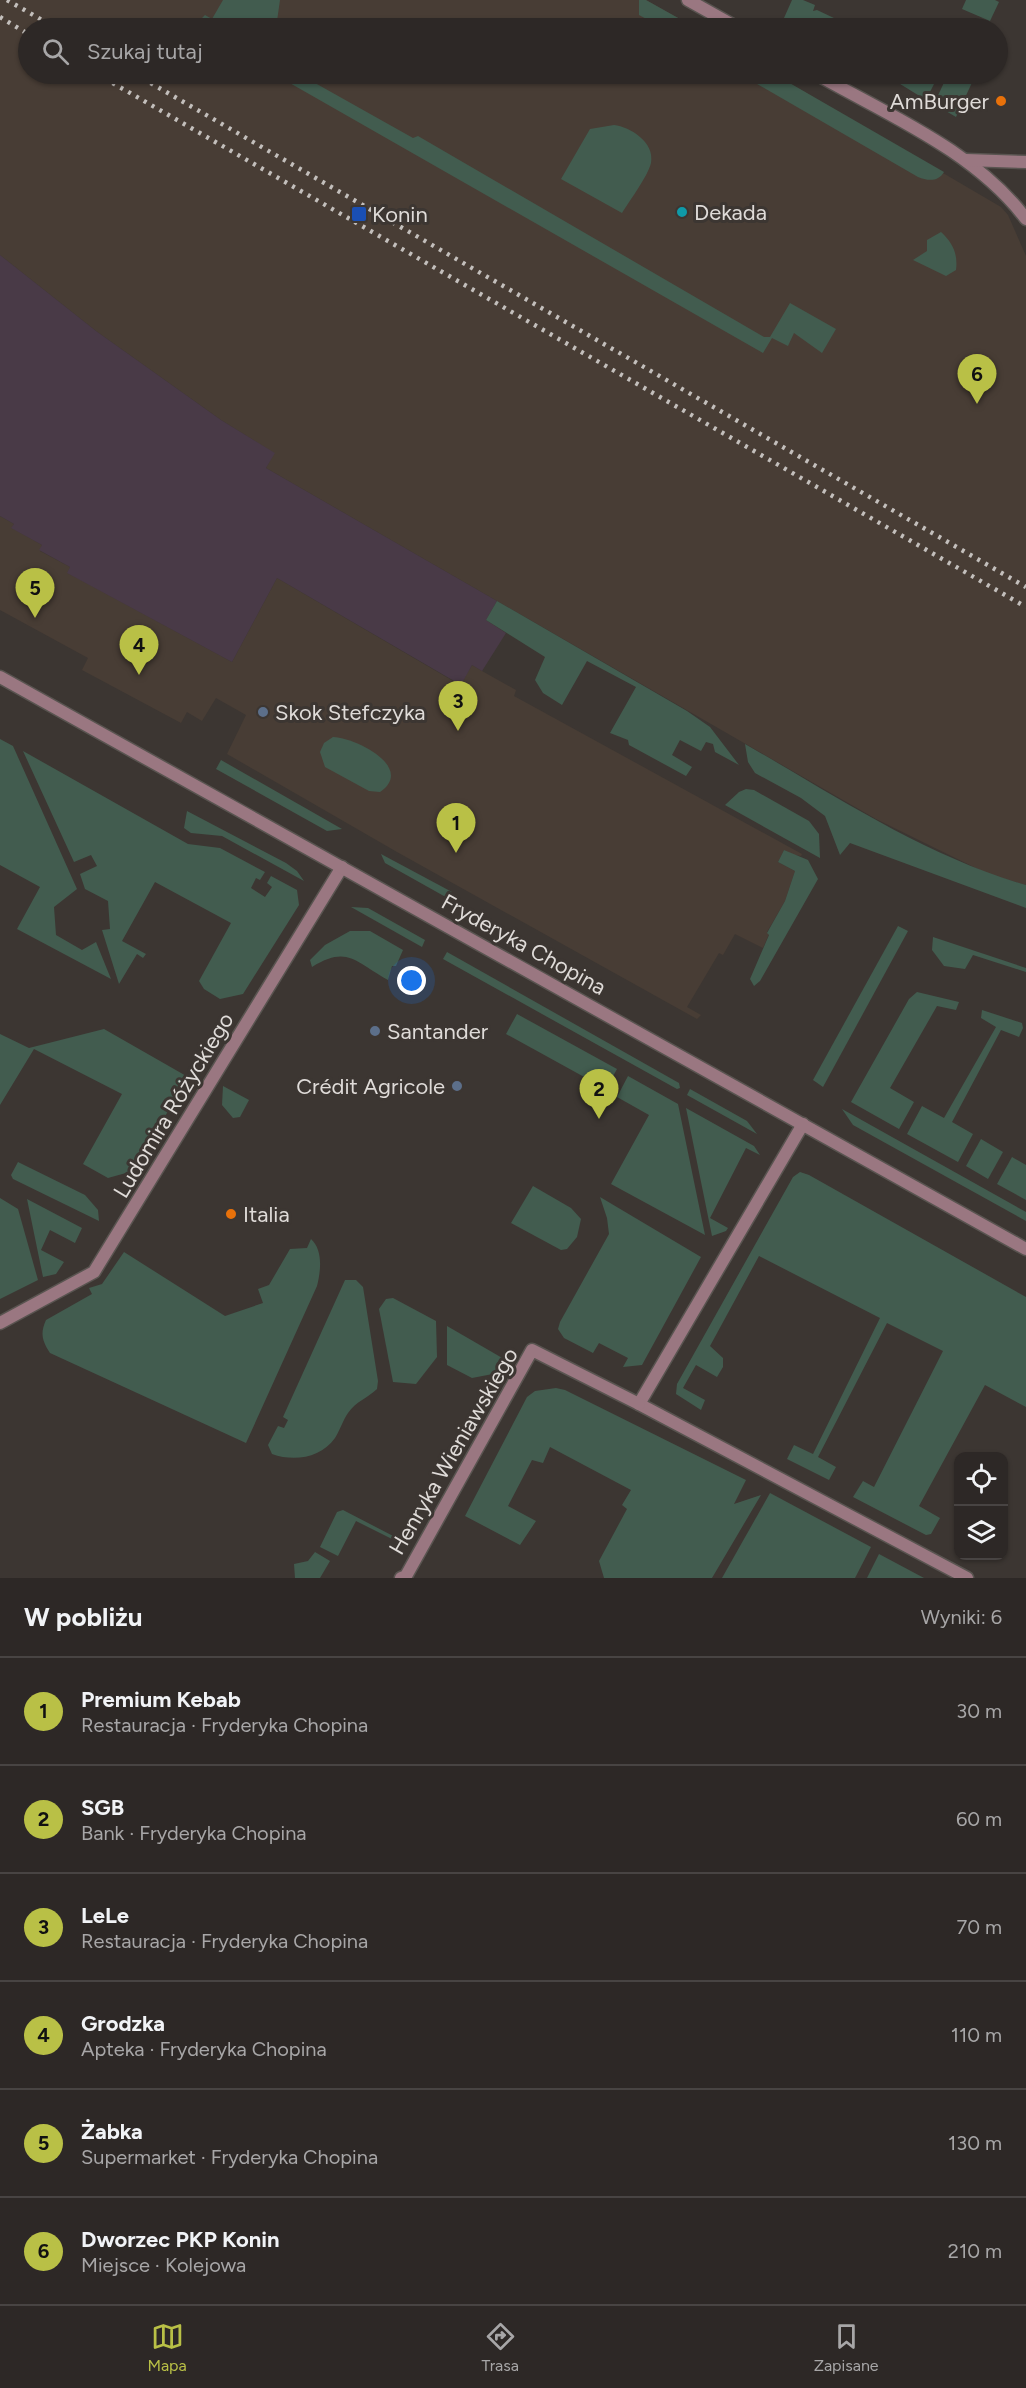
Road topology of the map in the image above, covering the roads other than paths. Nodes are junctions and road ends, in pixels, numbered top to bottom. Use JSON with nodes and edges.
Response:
{"nodes":[{"id":1,"x":688,"y":0,"type":"edge"},
{"id":2,"x":720,"y":18,"type":"edge"},
{"id":3,"x":833,"y":84,"type":"edge"},
{"id":4,"x":966,"y":160,"type":"junction"},
{"id":5,"x":1026,"y":162,"type":"edge"},
{"id":6,"x":1026,"y":219,"type":"edge"},
{"id":7,"x":0,"y":677,"type":"edge"},
{"id":8,"x":342,"y":867,"type":"junction"},
{"id":9,"x":803,"y":1124,"type":"junction"},
{"id":10,"x":1026,"y":1250,"type":"edge"},
{"id":11,"x":4,"y":1322,"type":"edge"},
{"id":12,"x":639,"y":1404,"type":"junction"},
{"id":13,"x":401,"y":1578,"type":"edge"},
{"id":14,"x":967,"y":1578,"type":"edge"}],
"edges":[{"from":1,"to":2,"type":"street"},
{"from":3,"to":4,"type":"street"},
{"from":4,"to":5,"type":"street"},
{"from":4,"to":6,"type":"street"},
{"from":7,"to":8,"type":"street","name":"Fryderyka Chopina"},
{"from":8,"to":9,"type":"street","name":"Fryderyka Chopina"},
{"from":8,"to":11,"type":"street","name":"Ludomira Różyckiego"},
{"from":9,"to":10,"type":"street","name":"Fryderyka Chopina"},
{"from":9,"to":12,"type":"street"},
{"from":12,"to":13,"type":"street","name":"Henryka Wieniawskiego"},
{"from":12,"to":14,"type":"street","name":"Henryka Wieniawskiego"}]}
